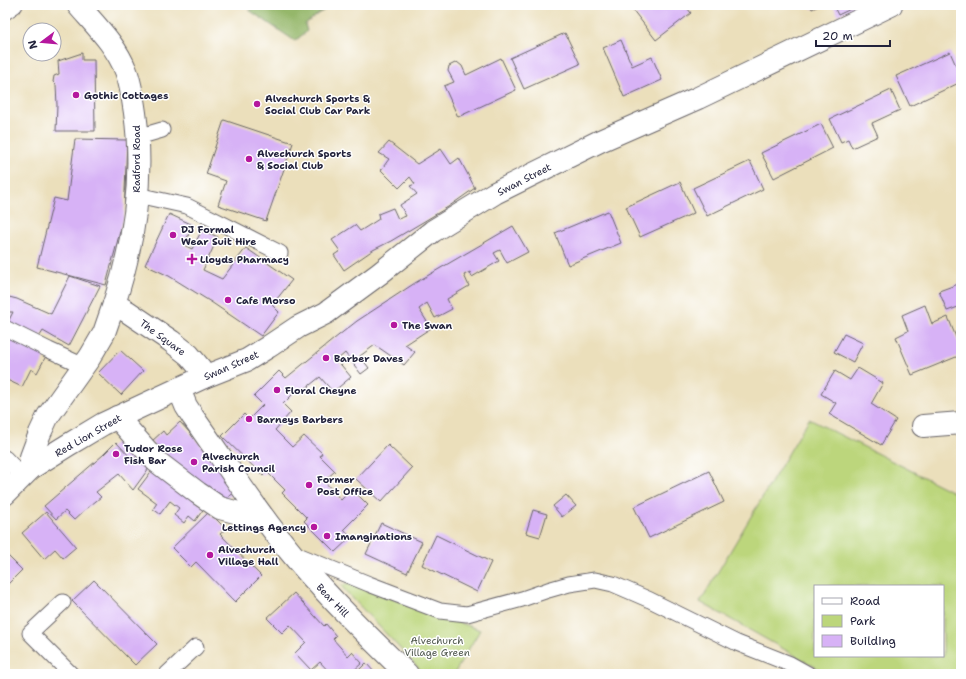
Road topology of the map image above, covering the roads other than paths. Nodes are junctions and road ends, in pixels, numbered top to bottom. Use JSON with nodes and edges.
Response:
{"nodes":[{"id":1,"x":15,"y":5,"type":"edge"},
{"id":2,"x":78,"y":5,"type":"edge"},
{"id":3,"x":891,"y":5,"type":"edge"},
{"id":4,"x":5,"y":12,"type":"edge"},
{"id":5,"x":162,"y":130,"type":"dead end"},
{"id":6,"x":138,"y":137,"type":"junction"},
{"id":7,"x":137,"y":195,"type":"junction"},
{"id":8,"x":280,"y":253,"type":"dead end"},
{"id":9,"x":114,"y":304,"type":"junction"},
{"id":10,"x":5,"y":328,"type":"edge"},
{"id":11,"x":84,"y":366,"type":"junction"},
{"id":12,"x":204,"y":377,"type":"junction"},
{"id":13,"x":178,"y":389,"type":"junction"},
{"id":14,"x":117,"y":417,"type":"junction"},
{"id":15,"x":961,"y":423,"type":"edge"},
{"id":16,"x":923,"y":426,"type":"dead end"},
{"id":17,"x":5,"y":458,"type":"edge"},
{"id":18,"x":27,"y":472,"type":"junction"},
{"id":19,"x":5,"y":494,"type":"edge"},
{"id":20,"x":265,"y":520,"type":"junction"},
{"id":21,"x":290,"y":552,"type":"junction"},
{"id":22,"x":62,"y":602,"type":"dead end"},
{"id":23,"x":196,"y":647,"type":"dead end"},
{"id":24,"x":71,"y":674,"type":"edge"},
{"id":25,"x":167,"y":674,"type":"edge"},
{"id":26,"x":407,"y":674,"type":"edge"},
{"id":27,"x":808,"y":674,"type":"edge"}],
"edges":[{"from":1,"to":4,"type":"lane"},
{"from":2,"to":6,"type":"street","name":"Radford Road"},
{"from":3,"to":12,"type":"street","name":"Swan Street"},
{"from":5,"to":6,"type":"lane"},
{"from":6,"to":7,"type":"street","name":"Radford Road"},
{"from":7,"to":8,"type":"lane"},
{"from":7,"to":9,"type":"street","name":"Radford Road"},
{"from":9,"to":11,"type":"street","name":"Radford Road"},
{"from":9,"to":12,"type":"street","name":"The Square"},
{"from":10,"to":11,"type":"lane"},
{"from":11,"to":18,"type":"street","name":"Radford Road"},
{"from":12,"to":13,"type":"street","name":"Swan Street"},
{"from":13,"to":14,"type":"street","name":"Red Lion Street"},
{"from":13,"to":20,"type":"street","name":"Bear Hill"},
{"from":14,"to":18,"type":"street","name":"Red Lion Street"},
{"from":14,"to":20,"type":"street"},
{"from":15,"to":16,"type":"street"},
{"from":17,"to":18,"type":"lane"},
{"from":18,"to":19,"type":"street","name":"Red Lion Street"},
{"from":20,"to":21,"type":"street","name":"Bear Hill"},
{"from":21,"to":26,"type":"street","name":"Bear Hill"},
{"from":21,"to":27,"type":"lane"},
{"from":22,"to":24,"type":"lane"},
{"from":23,"to":25,"type":"lane"}]}
